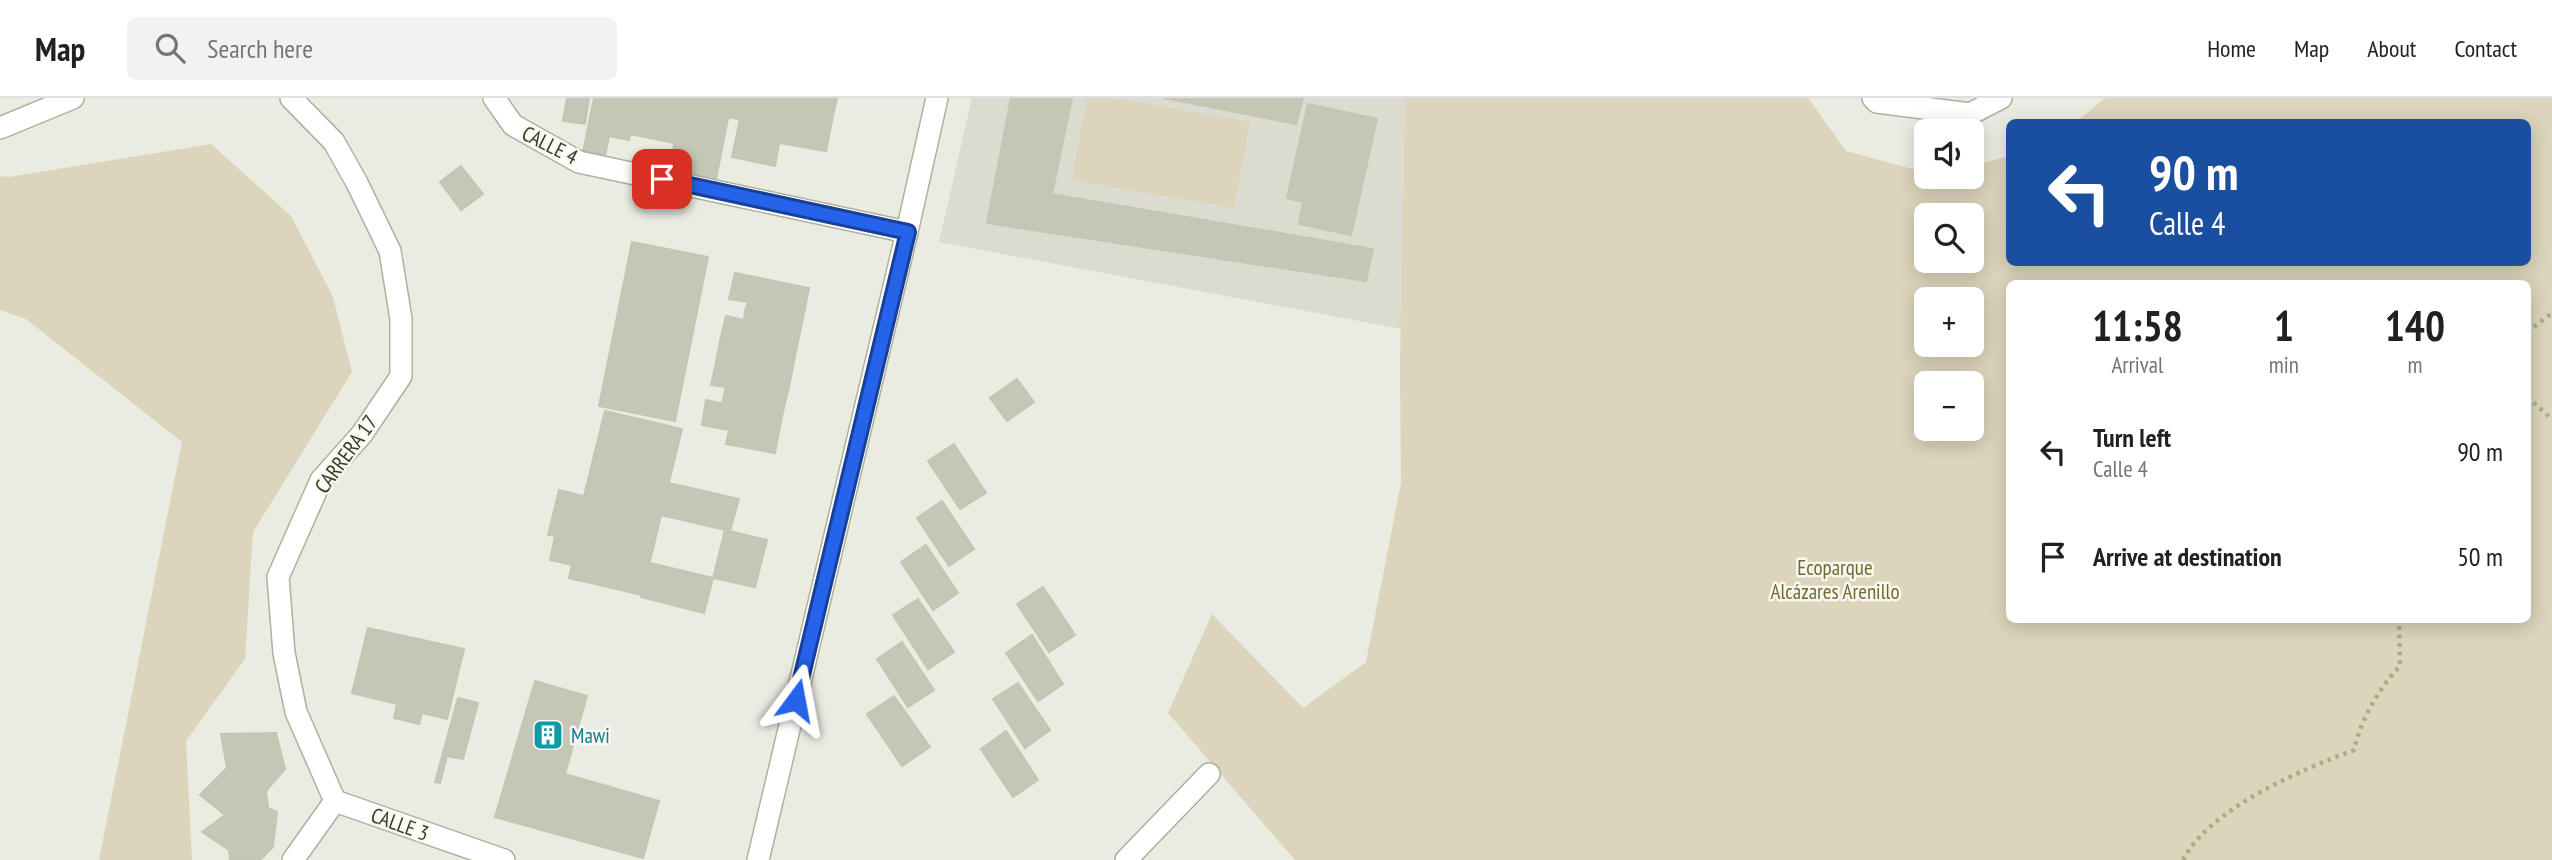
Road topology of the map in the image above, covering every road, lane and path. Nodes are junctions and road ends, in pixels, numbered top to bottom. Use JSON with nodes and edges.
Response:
{"nodes":[{"id":1,"x":73,"y":98,"type":"edge"},
{"id":2,"x":291,"y":98,"type":"edge"},
{"id":3,"x":494,"y":98,"type":"edge"},
{"id":4,"x":937,"y":98,"type":"edge"},
{"id":5,"x":1873,"y":98,"type":"edge"},
{"id":6,"x":2001,"y":98,"type":"edge"},
{"id":7,"x":0,"y":128,"type":"edge"},
{"id":8,"x":908,"y":232,"type":"junction"},
{"id":9,"x":2552,"y":313,"type":"edge"},
{"id":10,"x":2531,"y":329,"type":"edge"},
{"id":11,"x":2531,"y":401,"type":"edge"},
{"id":12,"x":2552,"y":419,"type":"edge"},
{"id":13,"x":2399,"y":623,"type":"edge"},
{"id":14,"x":1209,"y":774,"type":"dead end"},
{"id":15,"x":335,"y":801,"type":"junction"},
{"id":16,"x":293,"y":860,"type":"edge"},
{"id":17,"x":504,"y":860,"type":"edge"},
{"id":18,"x":758,"y":860,"type":"edge"},
{"id":19,"x":1126,"y":860,"type":"edge"},
{"id":20,"x":2183,"y":860,"type":"edge"}],
"edges":[{"from":1,"to":7,"type":"street"},
{"from":2,"to":15,"type":"street","name":"CARRERA 17"},
{"from":3,"to":8,"type":"street","name":"CALLE 4"},
{"from":4,"to":8,"type":"street"},
{"from":5,"to":6,"type":"street"},
{"from":8,"to":18,"type":"street"},
{"from":9,"to":10,"type":"path"},
{"from":11,"to":12,"type":"path"},
{"from":13,"to":20,"type":"path"},
{"from":14,"to":19,"type":"street"},
{"from":15,"to":16,"type":"street"},
{"from":15,"to":17,"type":"street","name":"CALLE 3"}]}
